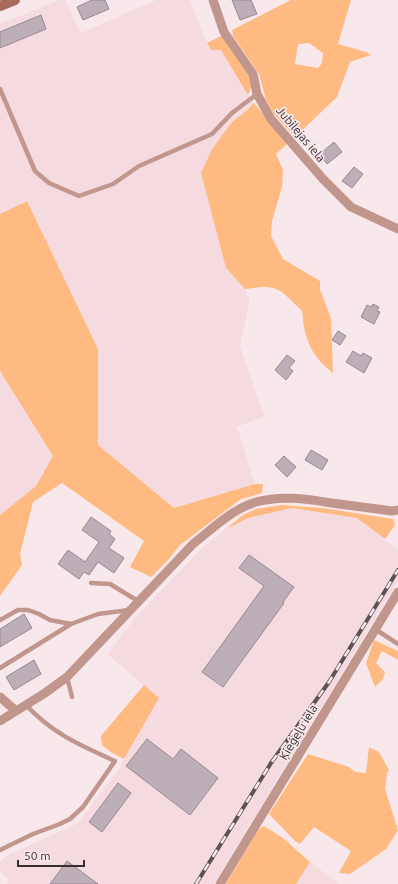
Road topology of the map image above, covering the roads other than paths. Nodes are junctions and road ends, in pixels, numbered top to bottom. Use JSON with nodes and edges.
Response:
{"nodes":[{"id":1,"x":15,"y":0,"type":"edge"},
{"id":2,"x":213,"y":0,"type":"edge"},
{"id":3,"x":0,"y":6,"type":"edge"},
{"id":4,"x":0,"y":89,"type":"edge"},
{"id":5,"x":257,"y":94,"type":"junction"},
{"id":6,"x":398,"y":229,"type":"edge"},
{"id":7,"x":398,"y":510,"type":"edge"},
{"id":8,"x":91,"y":583,"type":"dead end"},
{"id":9,"x":398,"y":592,"type":"edge"},
{"id":10,"x":138,"y":602,"type":"junction"},
{"id":11,"x":129,"y":610,"type":"junction"},
{"id":12,"x":0,"y":620,"type":"edge"},
{"id":13,"x":71,"y":624,"type":"junction"},
{"id":14,"x":375,"y":629,"type":"junction"},
{"id":15,"x":398,"y":644,"type":"edge"},
{"id":16,"x":0,"y":668,"type":"edge"},
{"id":17,"x":68,"y":677,"type":"junction"},
{"id":18,"x":0,"y":697,"type":"edge"},
{"id":19,"x":72,"y":697,"type":"dead end"},
{"id":20,"x":26,"y":705,"type":"junction"},
{"id":21,"x":16,"y":711,"type":"junction"},
{"id":22,"x":0,"y":721,"type":"edge"},
{"id":23,"x":0,"y":850,"type":"edge"},
{"id":24,"x":220,"y":884,"type":"edge"}],
"edges":[{"from":1,"to":3,"type":"main road"},
{"from":2,"to":5,"type":"street","name":"Jubilejas iela"},
{"from":4,"to":5,"type":"lane"},
{"from":5,"to":6,"type":"street","name":"Jubilejas iela"},
{"from":7,"to":10,"type":"street"},
{"from":8,"to":10,"type":"lane"},
{"from":9,"to":14,"type":"street","name":"Ķieģeļu iela"},
{"from":10,"to":11,"type":"street"},
{"from":11,"to":13,"type":"lane"},
{"from":11,"to":17,"type":"street"},
{"from":12,"to":13,"type":"lane"},
{"from":13,"to":16,"type":"lane"},
{"from":14,"to":15,"type":"lane"},
{"from":14,"to":24,"type":"street","name":"Ķieģeļu iela"},
{"from":17,"to":19,"type":"lane"},
{"from":17,"to":20,"type":"street"},
{"from":18,"to":21,"type":"street"},
{"from":20,"to":21,"type":"street"},
{"from":20,"to":23,"type":"lane"},
{"from":21,"to":22,"type":"street"}]}
